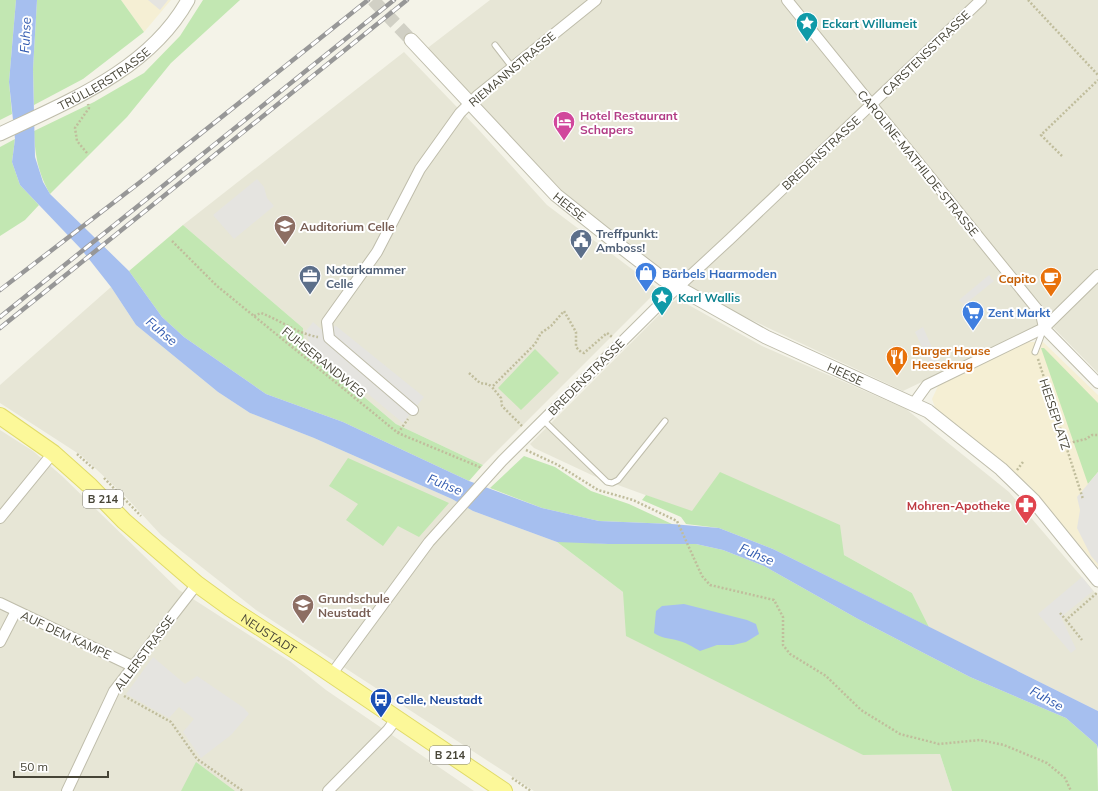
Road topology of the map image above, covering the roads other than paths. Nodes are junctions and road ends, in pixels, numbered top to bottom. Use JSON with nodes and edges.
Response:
{"nodes":[{"id":1,"x":188,"y":0,"type":"edge"},
{"id":2,"x":596,"y":0,"type":"edge"},
{"id":3,"x":786,"y":0,"type":"edge"},
{"id":4,"x":981,"y":0,"type":"edge"},
{"id":5,"x":411,"y":40,"type":"tunnel mouth"},
{"id":6,"x":495,"y":44,"type":"dead end"},
{"id":7,"x":512,"y":68,"type":"junction"},
{"id":8,"x":470,"y":104,"type":"junction"},
{"id":9,"x":871,"y":106,"type":"junction"},
{"id":10,"x":0,"y":134,"type":"edge"},
{"id":11,"x":1098,"y":275,"type":"edge"},
{"id":12,"x":678,"y":287,"type":"junction"},
{"id":13,"x":1044,"y":328,"type":"junction"},
{"id":14,"x":1035,"y":352,"type":"road end"},
{"id":15,"x":1098,"y":383,"type":"edge"},
{"id":16,"x":914,"y":403,"type":"junction"},
{"id":17,"x":413,"y":410,"type":"road end"},
{"id":18,"x":0,"y":416,"type":"edge"},
{"id":19,"x":543,"y":420,"type":"junction"},
{"id":20,"x":665,"y":421,"type":"dead end"},
{"id":21,"x":53,"y":453,"type":"junction"},
{"id":22,"x":0,"y":518,"type":"edge"},
{"id":23,"x":1098,"y":580,"type":"edge"},
{"id":24,"x":197,"y":584,"type":"junction"},
{"id":25,"x":0,"y":603,"type":"edge"},
{"id":26,"x":16,"y":611,"type":"junction"},
{"id":27,"x":0,"y":642,"type":"edge"},
{"id":28,"x":132,"y":666,"type":"junction"},
{"id":29,"x":331,"y":675,"type":"junction"},
{"id":30,"x":396,"y":719,"type":"junction"},
{"id":31,"x":67,"y":791,"type":"edge"},
{"id":32,"x":328,"y":791,"type":"edge"},
{"id":33,"x":504,"y":791,"type":"edge"}],
"edges":[{"from":1,"to":10,"type":"street","name":"TRÜLLERSTRASSE"},
{"from":2,"to":7,"type":"street","name":"RIEMANNSTRASSE"},
{"from":3,"to":9,"type":"street","name":"CAROLINE-MATHILDE-STRASSE"},
{"from":4,"to":9,"type":"street","name":"CARSTENSSTRASSE"},
{"from":5,"to":8,"type":"street","name":"HEESE"},
{"from":6,"to":7,"type":"lane"},
{"from":7,"to":8,"type":"street","name":"RIEMANNSTRASSE"},
{"from":8,"to":12,"type":"street","name":"HEESE"},
{"from":8,"to":17,"type":"street","name":"RIEMANNSTRASSE"},
{"from":9,"to":12,"type":"street","name":"BREDENSTRASSE"},
{"from":9,"to":13,"type":"street","name":"CAROLINE-MATHILDE-STRASSE"},
{"from":11,"to":13,"type":"street"},
{"from":12,"to":16,"type":"street","name":"HEESE"},
{"from":12,"to":19,"type":"street","name":"BREDENSTRASSE"},
{"from":13,"to":14,"type":"lane"},
{"from":13,"to":15,"type":"street"},
{"from":13,"to":16,"type":"street"},
{"from":16,"to":23,"type":"street","name":"HEESE"},
{"from":18,"to":21,"type":"main road","number":"B 214"},
{"from":19,"to":20,"type":"lane"},
{"from":19,"to":29,"type":"street","name":"BREDENSTRASSE"},
{"from":21,"to":22,"type":"street"},
{"from":21,"to":24,"type":"main road","name":"NEUSTADT","number":"B 214"},
{"from":24,"to":28,"type":"street","name":"ALLERSTRASSE"},
{"from":24,"to":29,"type":"main road","name":"NEUSTADT","number":"B 214"},
{"from":25,"to":26,"type":"street","name":"AUF DEM KAMPE"},
{"from":26,"to":27,"type":"street"},
{"from":26,"to":28,"type":"street","name":"AUF DEM KAMPE"},
{"from":28,"to":31,"type":"street","name":"ALLERSTRASSE"},
{"from":29,"to":30,"type":"main road","name":"NEUSTADT","number":"B 214"},
{"from":30,"to":32,"type":"street"},
{"from":30,"to":33,"type":"main road","name":"NEUSTADT","number":"B 214"}]}
